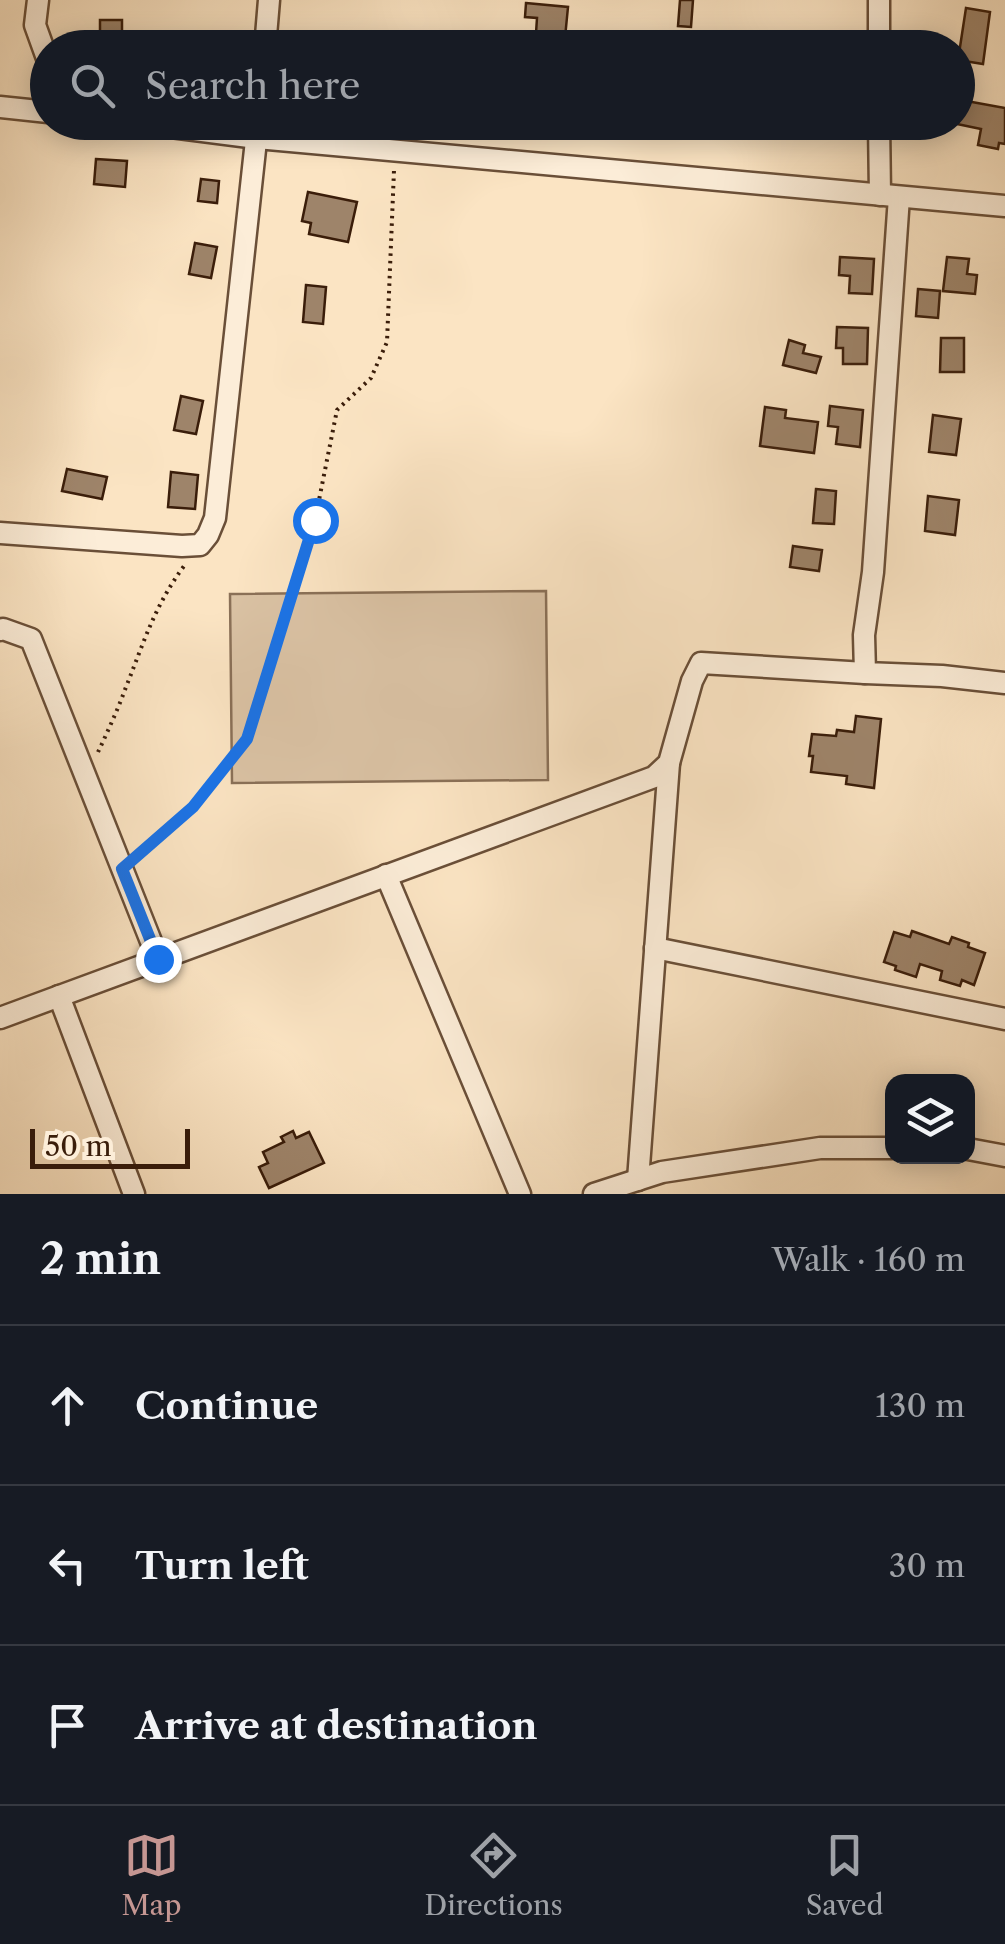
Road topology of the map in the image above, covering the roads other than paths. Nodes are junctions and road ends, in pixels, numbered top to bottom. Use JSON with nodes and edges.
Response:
{"nodes":[{"id":1,"x":38,"y":0,"type":"edge"},
{"id":2,"x":269,"y":0,"type":"edge"},
{"id":3,"x":879,"y":0,"type":"edge"},
{"id":4,"x":36,"y":30,"type":"edge"},
{"id":5,"x":266,"y":30,"type":"edge"},
{"id":6,"x":879,"y":30,"type":"edge"},
{"id":7,"x":0,"y":108,"type":"edge"},
{"id":8,"x":30,"y":110,"type":"edge"},
{"id":9,"x":257,"y":140,"type":"edge"},
{"id":10,"x":326,"y":140,"type":"edge"},
{"id":11,"x":881,"y":140,"type":"edge"},
{"id":12,"x":889,"y":196,"type":"junction"},
{"id":13,"x":1005,"y":206,"type":"edge"},
{"id":14,"x":0,"y":533,"type":"edge"},
{"id":15,"x":1,"y":628,"type":"edge"},
{"id":16,"x":865,"y":673,"type":"junction"},
{"id":17,"x":1005,"y":682,"type":"edge"},
{"id":18,"x":669,"y":763,"type":"junction"},
{"id":19,"x":386,"y":876,"type":"junction"},
{"id":20,"x":655,"y":948,"type":"junction"},
{"id":21,"x":158,"y":959,"type":"junction"},
{"id":22,"x":59,"y":996,"type":"junction"},
{"id":23,"x":0,"y":1018,"type":"edge"},
{"id":24,"x":1005,"y":1019,"type":"edge"},
{"id":25,"x":885,"y":1148,"type":"edge"},
{"id":26,"x":975,"y":1151,"type":"edge"},
{"id":27,"x":1005,"y":1156,"type":"edge"},
{"id":28,"x":638,"y":1180,"type":"junction"},
{"id":29,"x":134,"y":1194,"type":"edge"},
{"id":30,"x":520,"y":1194,"type":"edge"},
{"id":31,"x":594,"y":1194,"type":"edge"}],
"edges":[{"from":1,"to":4,"type":"street"},
{"from":2,"to":5,"type":"street"},
{"from":3,"to":6,"type":"street"},
{"from":7,"to":8,"type":"street"},
{"from":9,"to":14,"type":"street"},
{"from":10,"to":12,"type":"street"},
{"from":11,"to":12,"type":"street"},
{"from":12,"to":13,"type":"street"},
{"from":12,"to":16,"type":"street"},
{"from":15,"to":21,"type":"street"},
{"from":16,"to":17,"type":"street"},
{"from":16,"to":18,"type":"street"},
{"from":18,"to":19,"type":"street"},
{"from":18,"to":20,"type":"street"},
{"from":19,"to":21,"type":"street"},
{"from":19,"to":30,"type":"street"},
{"from":20,"to":24,"type":"street"},
{"from":20,"to":28,"type":"street"},
{"from":21,"to":22,"type":"street"},
{"from":22,"to":23,"type":"street"},
{"from":22,"to":29,"type":"street"},
{"from":25,"to":28,"type":"street"},
{"from":26,"to":27,"type":"street"},
{"from":28,"to":31,"type":"street"}]}
